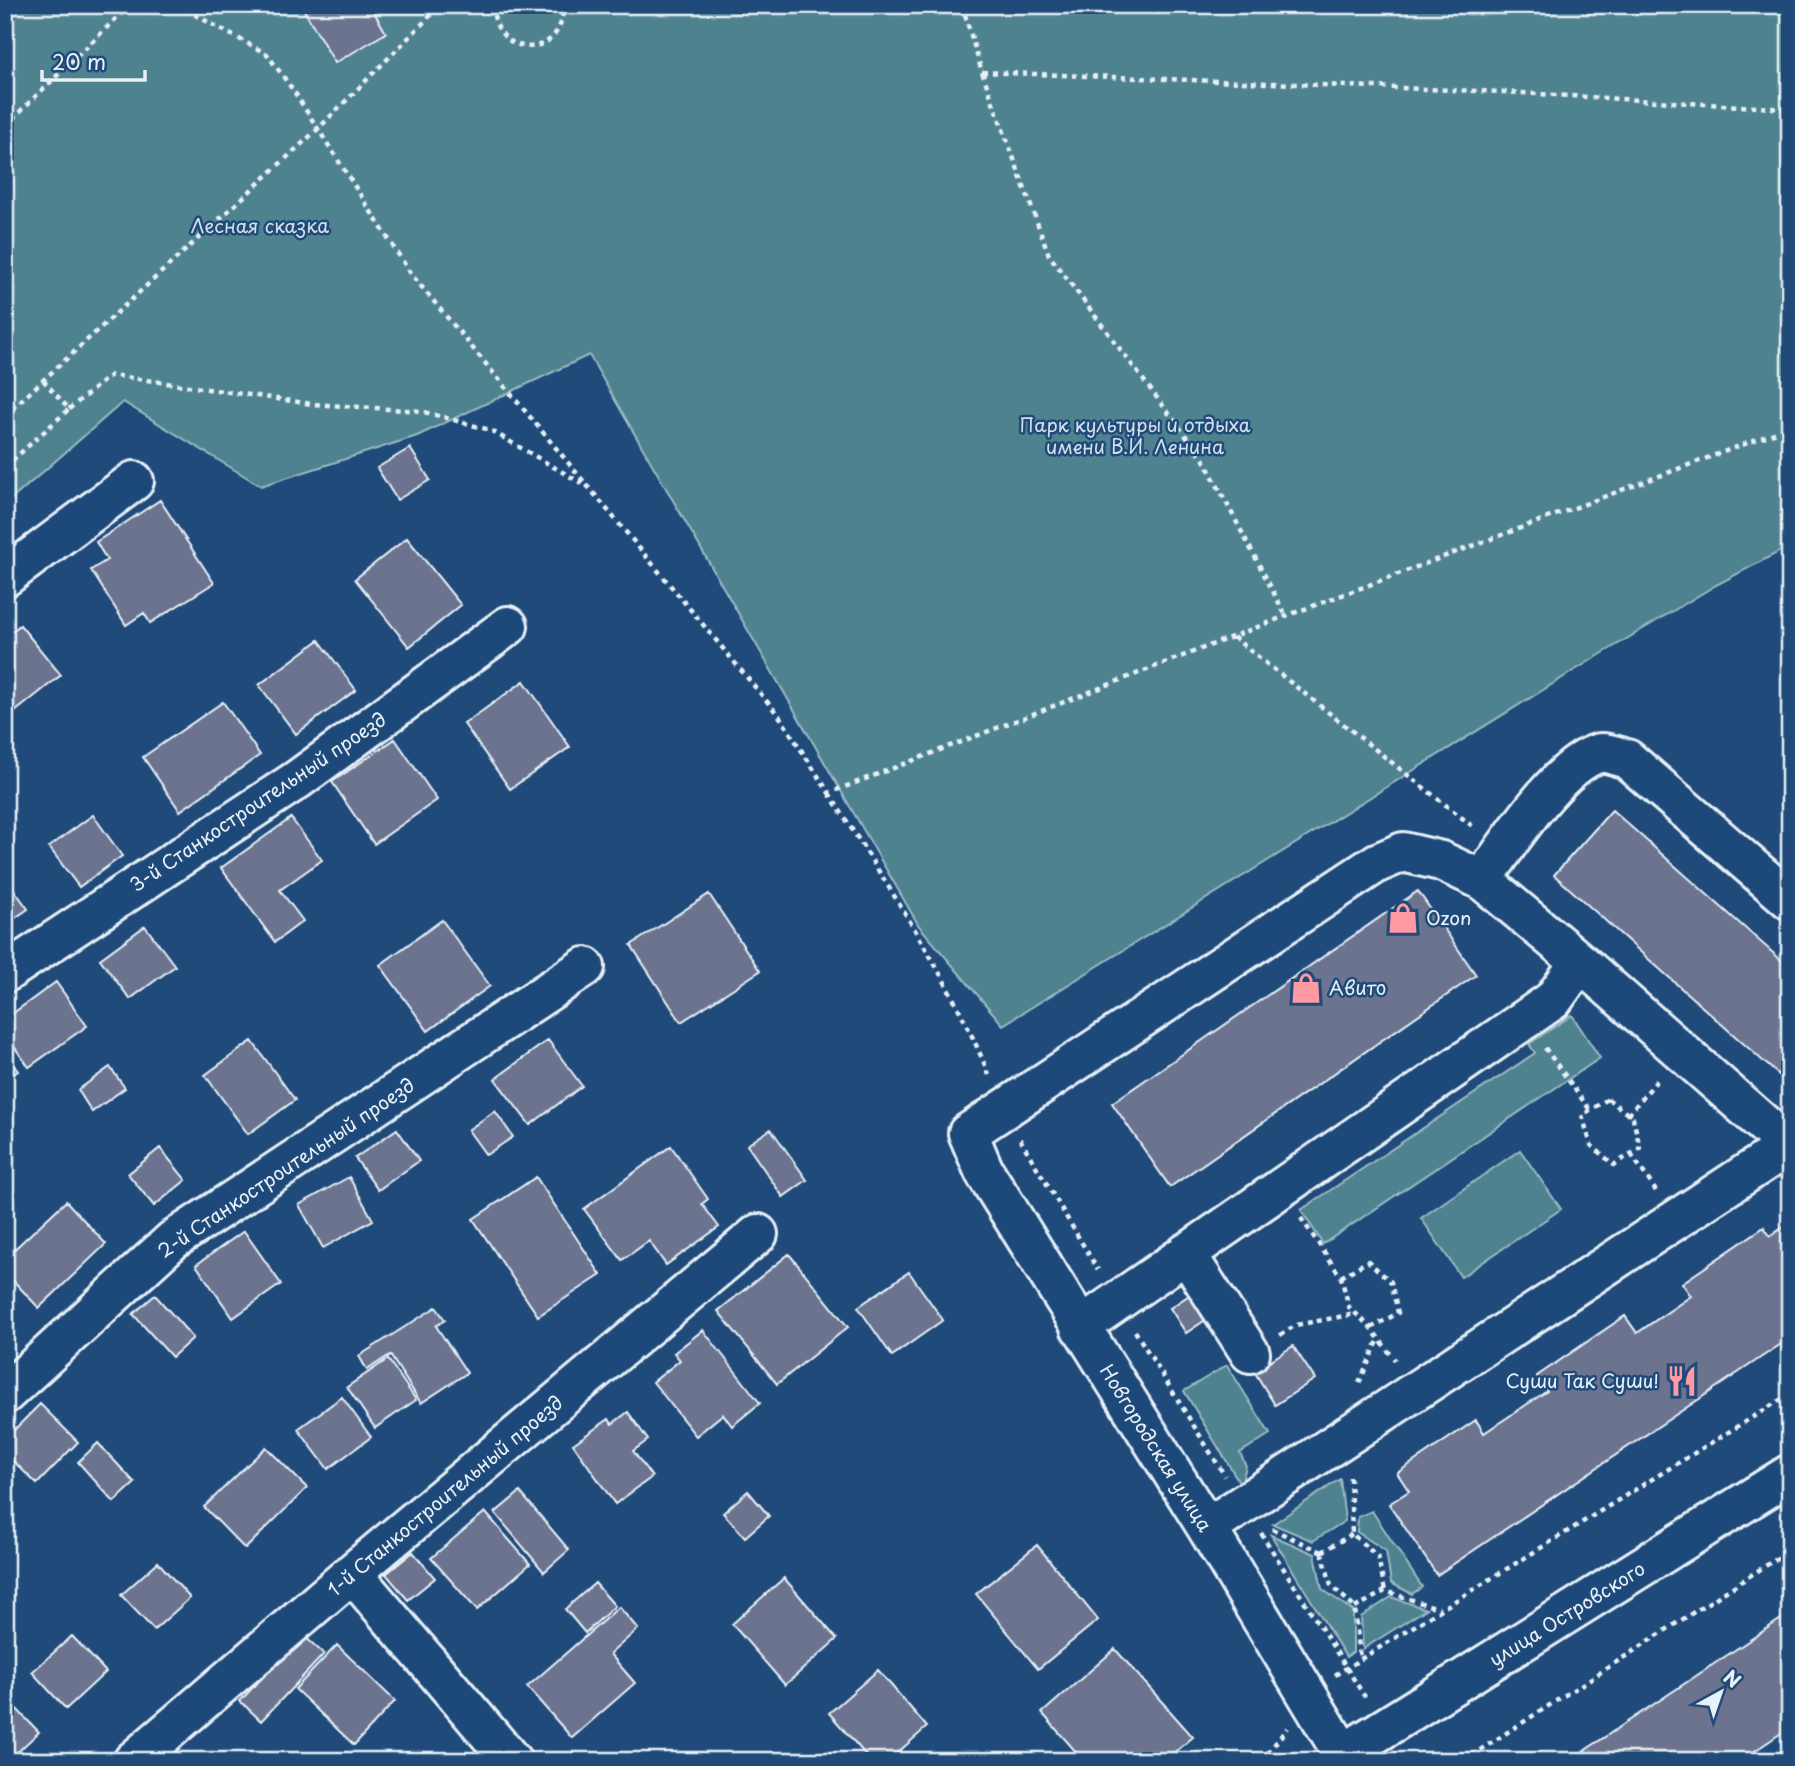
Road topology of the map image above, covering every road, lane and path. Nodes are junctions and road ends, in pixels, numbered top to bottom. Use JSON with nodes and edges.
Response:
{"nodes":[{"id":1,"x":130,"y":5,"type":"edge"},
{"id":2,"x":177,"y":5,"type":"edge"},
{"id":3,"x":441,"y":5,"type":"edge"},
{"id":4,"x":493,"y":5,"type":"edge"},
{"id":5,"x":563,"y":5,"type":"edge"},
{"id":6,"x":962,"y":5,"type":"edge"},
{"id":7,"x":982,"y":72,"type":"junction"},
{"id":8,"x":1790,"y":109,"type":"edge"},
{"id":9,"x":5,"y":125,"type":"edge"},
{"id":10,"x":318,"y":130,"type":"junction"},
{"id":11,"x":43,"y":380,"type":"junction"},
{"id":12,"x":69,"y":409,"type":"junction"},
{"id":13,"x":5,"y":415,"type":"edge"},
{"id":14,"x":1790,"y":427,"type":"edge"},
{"id":15,"x":5,"y":467,"type":"edge"},
{"id":16,"x":134,"y":481,"type":"dead end"},
{"id":17,"x":587,"y":486,"type":"junction"},
{"id":18,"x":5,"y":577,"type":"edge"},
{"id":19,"x":1286,"y":616,"type":"junction"},
{"id":20,"x":508,"y":626,"type":"dead end"},
{"id":21,"x":1232,"y":637,"type":"junction"},
{"id":22,"x":1493,"y":865,"type":"junction"},
{"id":23,"x":1790,"y":900,"type":"edge"},
{"id":24,"x":1580,"y":962,"type":"junction"},
{"id":25,"x":585,"y":967,"type":"dead end"},
{"id":26,"x":5,"y":973,"type":"edge"},
{"id":27,"x":1524,"y":1020,"type":"junction"},
{"id":28,"x":1681,"y":1051,"type":"junction"},
{"id":29,"x":1590,"y":1110,"type":"junction"},
{"id":30,"x":1628,"y":1115,"type":"junction"},
{"id":31,"x":1789,"y":1146,"type":"edge"},
{"id":32,"x":1631,"y":1154,"type":"junction"},
{"id":33,"x":1281,"y":1188,"type":"junction"},
{"id":34,"x":1675,"y":1220,"type":"junction"},
{"id":35,"x":758,"y":1234,"type":"dead end"},
{"id":36,"x":1186,"y":1254,"type":"junction"},
{"id":37,"x":1341,"y":1278,"type":"junction"},
{"id":38,"x":1356,"y":1314,"type":"junction"},
{"id":39,"x":1080,"y":1327,"type":"junction"},
{"id":40,"x":1250,"y":1353,"type":"joint"},
{"id":41,"x":5,"y":1394,"type":"edge"},
{"id":42,"x":1790,"y":1394,"type":"edge"},
{"id":43,"x":1349,"y":1434,"type":"junction"},
{"id":44,"x":1790,"y":1474,"type":"edge"},
{"id":45,"x":1265,"y":1527,"type":"dead end"},
{"id":46,"x":1207,"y":1528,"type":"junction"},
{"id":47,"x":1352,"y":1534,"type":"junction"},
{"id":48,"x":1790,"y":1550,"type":"edge"},
{"id":49,"x":1322,"y":1552,"type":"junction"},
{"id":50,"x":352,"y":1573,"type":"junction"},
{"id":51,"x":1385,"y":1591,"type":"junction"},
{"id":52,"x":1356,"y":1608,"type":"junction"},
{"id":53,"x":1441,"y":1609,"type":"junction"},
{"id":54,"x":1360,"y":1659,"type":"junction"},
{"id":55,"x":1345,"y":1668,"type":"dead end"},
{"id":56,"x":1345,"y":1758,"type":"edge"},
{"id":57,"x":133,"y":1761,"type":"edge"},
{"id":58,"x":512,"y":1761,"type":"edge"},
{"id":59,"x":1463,"y":1761,"type":"edge"}],
"edges":[{"from":1,"to":9,"type":"path"},
{"from":2,"to":10,"type":"path"},
{"from":3,"to":10,"type":"path"},
{"from":4,"to":5,"type":"path"},
{"from":6,"to":7,"type":"path"},
{"from":7,"to":8,"type":"path"},
{"from":7,"to":19,"type":"path"},
{"from":10,"to":11,"type":"path"},
{"from":10,"to":17,"type":"path"},
{"from":11,"to":12,"type":"path"},
{"from":11,"to":13,"type":"path"},
{"from":12,"to":15,"type":"path"},
{"from":12,"to":17,"type":"path"},
{"from":14,"to":19,"type":"path"},
{"from":16,"to":18,"type":"street"},
{"from":17,"to":21,"type":"path"},
{"from":19,"to":21,"type":"path"},
{"from":20,"to":26,"type":"street","name":"3-й Станкостроительный проезд"},
{"from":21,"to":22,"type":"path"},
{"from":22,"to":23,"type":"street"},
{"from":22,"to":24,"type":"street"},
{"from":22,"to":39,"type":"street","name":"Новгородская улица"},
{"from":24,"to":27,"type":"street"},
{"from":24,"to":28,"type":"street"},
{"from":25,"to":41,"type":"street","name":"2-й Станкостроительный проезд"},
{"from":27,"to":29,"type":"path"},
{"from":27,"to":33,"type":"street"},
{"from":28,"to":30,"type":"path"},
{"from":28,"to":31,"type":"street"},
{"from":29,"to":30,"type":"path"},
{"from":29,"to":32,"type":"path"},
{"from":30,"to":32,"type":"path"},
{"from":31,"to":34,"type":"street"},
{"from":32,"to":34,"type":"path"},
{"from":33,"to":36,"type":"street"},
{"from":33,"to":37,"type":"path"},
{"from":34,"to":43,"type":"street"},
{"from":35,"to":50,"type":"street","name":"1-й Станкостроительный проезд"},
{"from":36,"to":39,"type":"street"},
{"from":36,"to":40,"type":"street"},
{"from":37,"to":38,"type":"path"},
{"from":37,"to":38,"type":"path"},
{"from":38,"to":40,"type":"path"},
{"from":39,"to":46,"type":"street","name":"Новгородская улица"},
{"from":42,"to":53,"type":"path"},
{"from":43,"to":46,"type":"street"},
{"from":43,"to":47,"type":"path"},
{"from":44,"to":56,"type":"street","name":"улица Островского"},
{"from":45,"to":49,"type":"path"},
{"from":46,"to":56,"type":"street","name":"Новгородская улица"},
{"from":47,"to":49,"type":"path"},
{"from":47,"to":51,"type":"path"},
{"from":48,"to":59,"type":"path"},
{"from":49,"to":52,"type":"path"},
{"from":50,"to":57,"type":"street","name":"1-й Станкостроительный проезд"},
{"from":50,"to":58,"type":"street"},
{"from":51,"to":52,"type":"path"},
{"from":51,"to":53,"type":"path"},
{"from":52,"to":54,"type":"path"},
{"from":53,"to":54,"type":"path"},
{"from":54,"to":55,"type":"path"}]}
